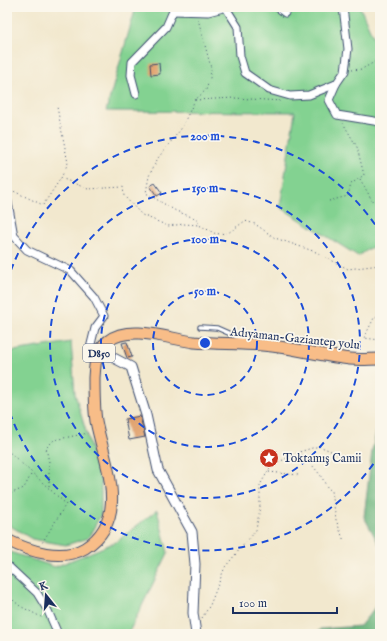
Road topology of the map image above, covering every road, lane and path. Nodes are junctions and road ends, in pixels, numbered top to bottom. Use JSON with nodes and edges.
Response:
{"nodes":[{"id":1,"x":227,"y":7,"type":"edge"},
{"id":2,"x":277,"y":7,"type":"edge"},
{"id":3,"x":343,"y":7,"type":"edge"},
{"id":4,"x":173,"y":9,"type":"edge"},
{"id":5,"x":195,"y":11,"type":"junction"},
{"id":6,"x":285,"y":13,"type":"dead end"},
{"id":7,"x":380,"y":59,"type":"edge"},
{"id":8,"x":346,"y":71,"type":"junction"},
{"id":9,"x":336,"y":84,"type":"junction"},
{"id":10,"x":136,"y":94,"type":"dead end"},
{"id":11,"x":290,"y":96,"type":"junction"},
{"id":12,"x":195,"y":100,"type":"junction"},
{"id":13,"x":58,"y":107,"type":"dead end"},
{"id":14,"x":337,"y":115,"type":"junction"},
{"id":15,"x":380,"y":122,"type":"edge"},
{"id":16,"x":61,"y":178,"type":"junction"},
{"id":17,"x":360,"y":178,"type":"junction"},
{"id":18,"x":7,"y":188,"type":"edge"},
{"id":19,"x":7,"y":197,"type":"edge"},
{"id":20,"x":329,"y":201,"type":"dead end"},
{"id":21,"x":373,"y":202,"type":"dead end"},
{"id":22,"x":200,"y":225,"type":"junction"},
{"id":23,"x":380,"y":265,"type":"edge"},
{"id":24,"x":380,"y":314,"type":"edge"},
{"id":25,"x":200,"y":327,"type":"dead end"},
{"id":26,"x":380,"y":340,"type":"edge"},
{"id":27,"x":256,"y":345,"type":"junction"},
{"id":28,"x":95,"y":358,"type":"junction"},
{"id":29,"x":380,"y":359,"type":"edge"},
{"id":30,"x":98,"y":429,"type":"junction"},
{"id":31,"x":7,"y":450,"type":"edge"},
{"id":32,"x":299,"y":452,"type":"junction"},
{"id":33,"x":343,"y":456,"type":"dead end"},
{"id":34,"x":268,"y":472,"type":"junction"},
{"id":35,"x":32,"y":474,"type":"junction"},
{"id":36,"x":298,"y":475,"type":"dead end"},
{"id":37,"x":49,"y":486,"type":"junction"},
{"id":38,"x":7,"y":495,"type":"edge"},
{"id":39,"x":344,"y":541,"type":"dead end"},
{"id":40,"x":8,"y":543,"type":"edge"},
{"id":41,"x":35,"y":551,"type":"junction"},
{"id":42,"x":7,"y":565,"type":"edge"},
{"id":43,"x":7,"y":595,"type":"edge"},
{"id":44,"x":43,"y":618,"type":"dead end"},
{"id":45,"x":196,"y":632,"type":"edge"},
{"id":46,"x":58,"y":634,"type":"edge"}],
"edges":[{"from":1,"to":5,"type":"street"},
{"from":1,"to":11,"type":"street"},
{"from":2,"to":6,"type":"street"},
{"from":3,"to":8,"type":"street"},
{"from":4,"to":5,"type":"street"},
{"from":4,"to":10,"type":"street"},
{"from":5,"to":12,"type":"path"},
{"from":7,"to":8,"type":"path"},
{"from":8,"to":9,"type":"street"},
{"from":9,"to":11,"type":"street"},
{"from":9,"to":14,"type":"street"},
{"from":11,"to":12,"type":"path"},
{"from":12,"to":22,"type":"path"},
{"from":13,"to":16,"type":"path"},
{"from":14,"to":15,"type":"street"},
{"from":14,"to":17,"type":"path"},
{"from":16,"to":18,"type":"path"},
{"from":16,"to":22,"type":"path"},
{"from":17,"to":20,"type":"path"},
{"from":17,"to":21,"type":"path"},
{"from":19,"to":28,"type":"street"},
{"from":22,"to":23,"type":"path"},
{"from":24,"to":26,"type":"path"},
{"from":25,"to":27,"type":"lane"},
{"from":27,"to":28,"type":"main road","name":"Adıyaman-Gaziantep yolu","number":"D850"},
{"from":27,"to":29,"type":"main road","name":"Adıyaman-Gaziantep yolu","number":"D850"},
{"from":28,"to":30,"type":"main road","number":"D850"},
{"from":28,"to":45,"type":"street"},
{"from":30,"to":37,"type":"path"},
{"from":30,"to":41,"type":"main road","number":"D850"},
{"from":31,"to":35,"type":"path"},
{"from":32,"to":33,"type":"path"},
{"from":32,"to":34,"type":"path"},
{"from":32,"to":39,"type":"path"},
{"from":34,"to":36,"type":"path"},
{"from":34,"to":45,"type":"path"},
{"from":35,"to":37,"type":"path"},
{"from":35,"to":38,"type":"path"},
{"from":37,"to":41,"type":"path"},
{"from":40,"to":41,"type":"main road","number":"D850"},
{"from":42,"to":46,"type":"street"},
{"from":43,"to":44,"type":"path"}]}
